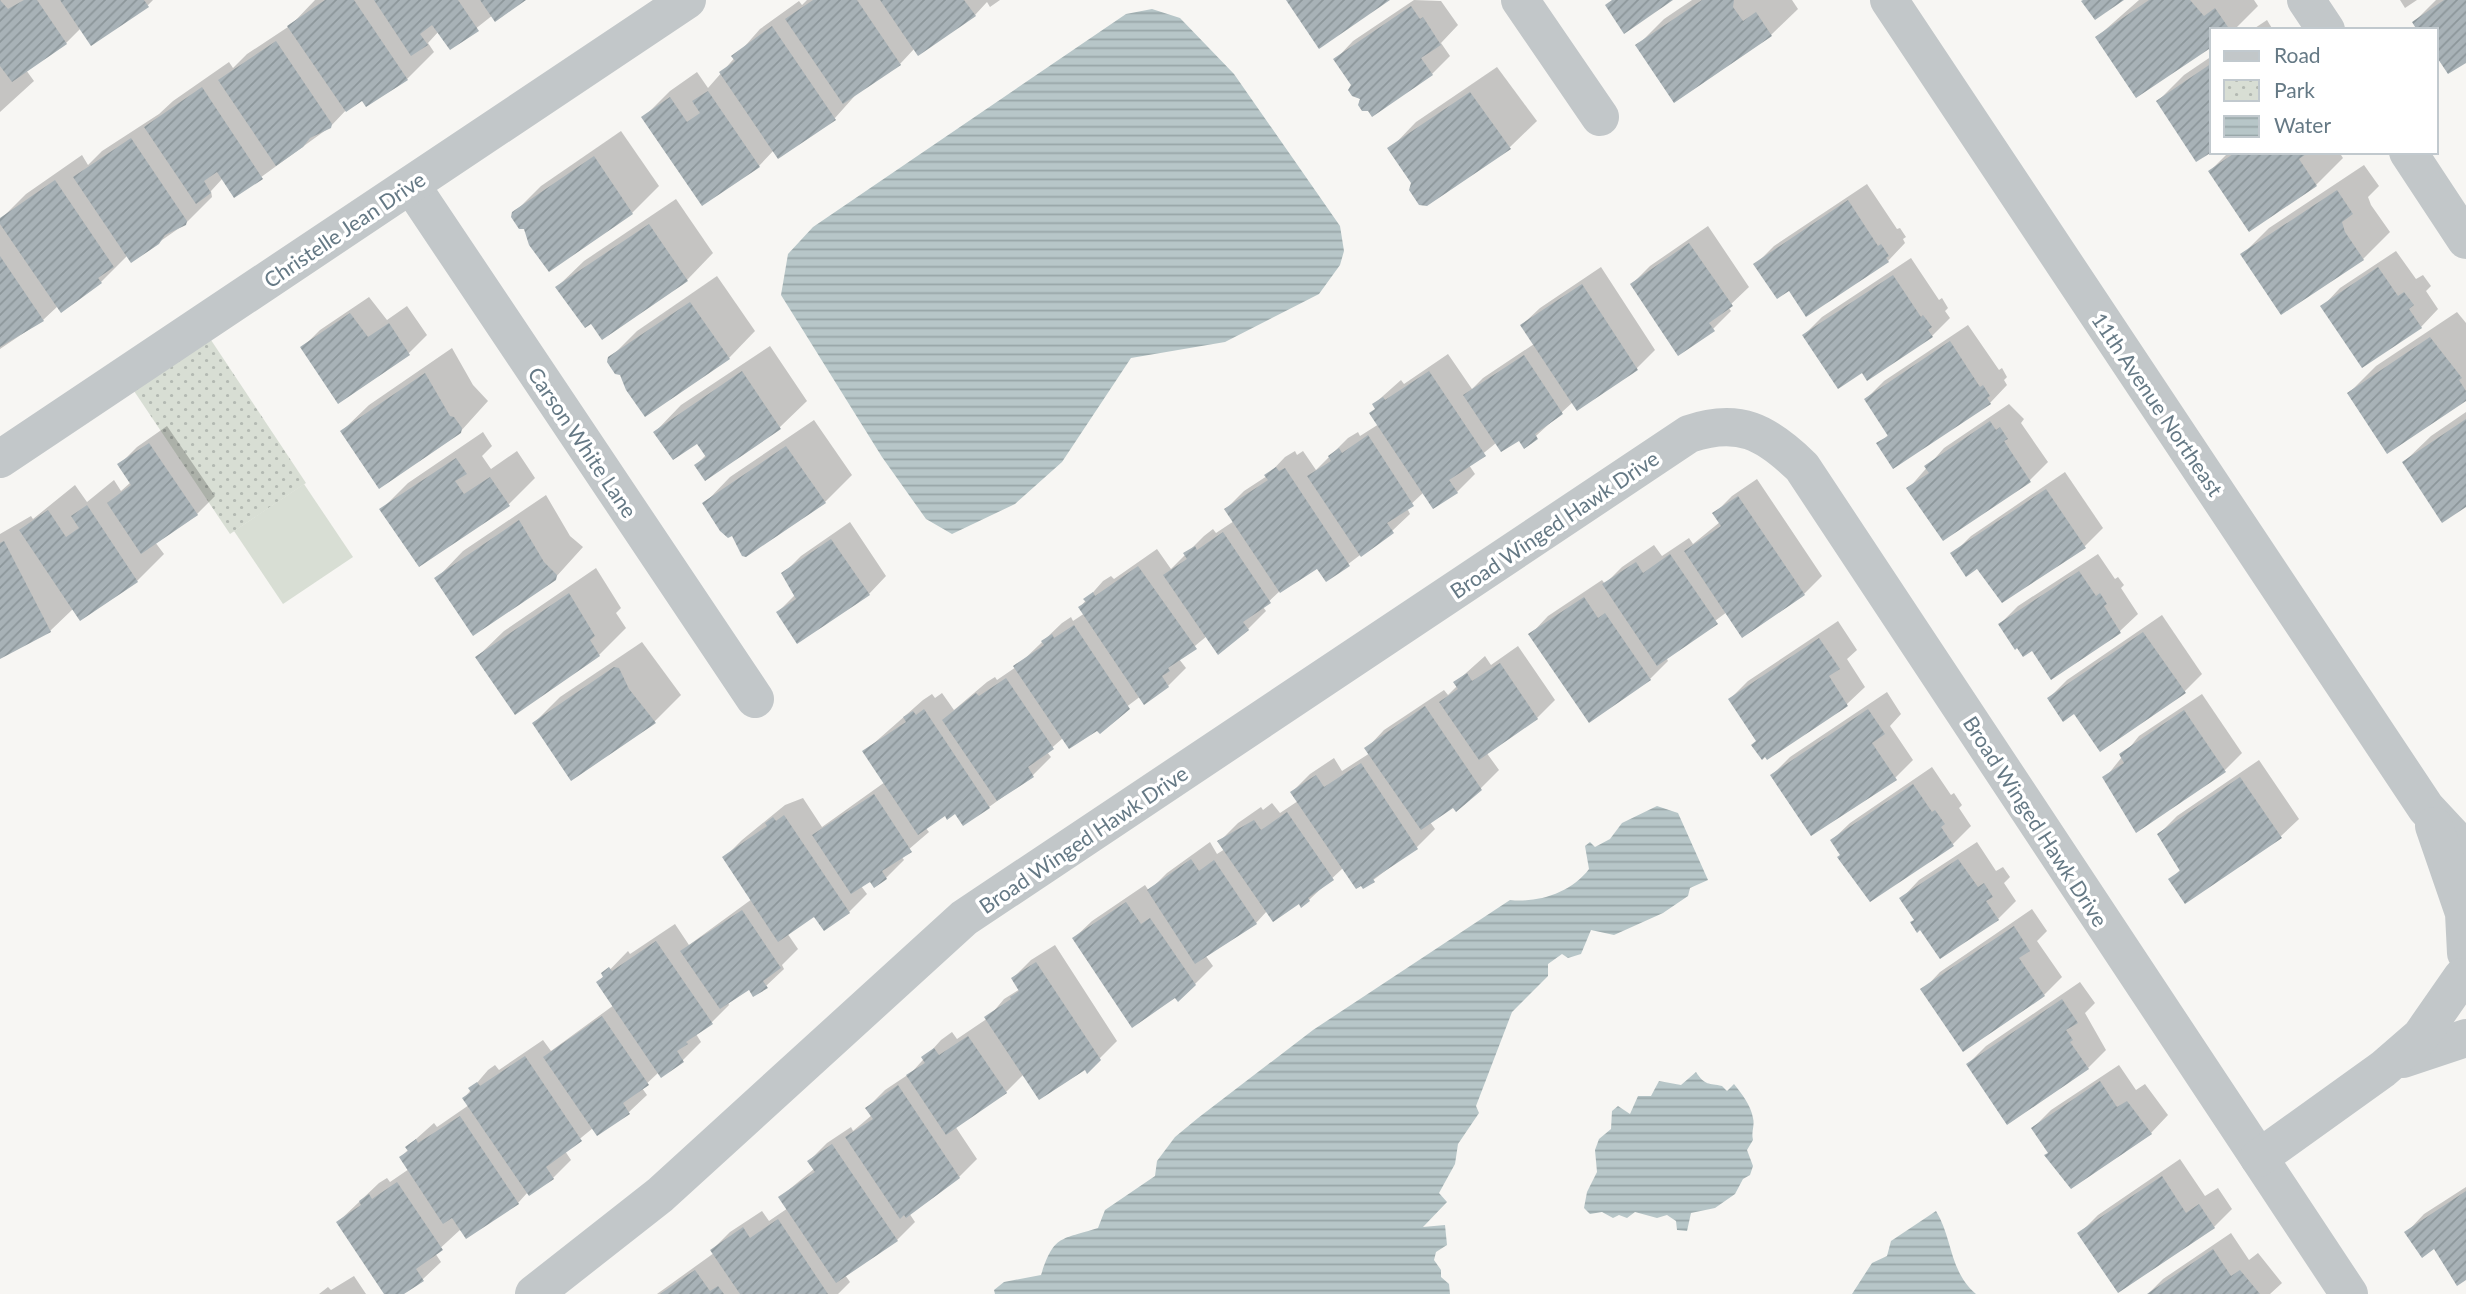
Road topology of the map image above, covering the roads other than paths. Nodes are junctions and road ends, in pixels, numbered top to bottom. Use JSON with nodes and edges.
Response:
{"nodes":[{"id":1,"x":687,"y":0,"type":"edge"},
{"id":2,"x":1520,"y":0,"type":"edge"},
{"id":3,"x":1889,"y":0,"type":"edge"},
{"id":4,"x":2306,"y":0,"type":"edge"},
{"id":5,"x":2325,"y":28,"type":"edge"},
{"id":6,"x":1600,"y":117,"type":"dead end"},
{"id":7,"x":2409,"y":154,"type":"edge"},
{"id":8,"x":411,"y":184,"type":"junction"},
{"id":9,"x":2466,"y":240,"type":"edge"},
{"id":10,"x":0,"y":458,"type":"edge"},
{"id":11,"x":755,"y":699,"type":"dead end"},
{"id":12,"x":2427,"y":808,"type":"junction"},
{"id":13,"x":2466,"y":851,"type":"edge"},
{"id":14,"x":2465,"y":969,"type":"edge"},
{"id":15,"x":2466,"y":1038,"type":"edge"},
{"id":16,"x":2383,"y":1069,"type":"junction"},
{"id":17,"x":2259,"y":1158,"type":"junction"},
{"id":18,"x":534,"y":1294,"type":"edge"},
{"id":19,"x":2349,"y":1294,"type":"edge"}],
"edges":[{"from":1,"to":8,"type":"street","name":"Christelle Jean Drive"},
{"from":2,"to":6,"type":"street"},
{"from":3,"to":12,"type":"street","name":"11th Avenue Northeast"},
{"from":4,"to":5,"type":"street"},
{"from":7,"to":9,"type":"street"},
{"from":8,"to":10,"type":"street","name":"Christelle Jean Drive"},
{"from":8,"to":11,"type":"street","name":"Carson White Lane"},
{"from":12,"to":13,"type":"street","name":"11th Avenue Northeast"},
{"from":12,"to":14,"type":"street","name":"11th Avenue Northeast"},
{"from":14,"to":16,"type":"street"},
{"from":15,"to":16,"type":"street"},
{"from":16,"to":17,"type":"street"},
{"from":17,"to":18,"type":"street","name":"Broad Winged Hawk Drive"},
{"from":17,"to":19,"type":"street","name":"Broad Winged Hawk Drive"}]}
